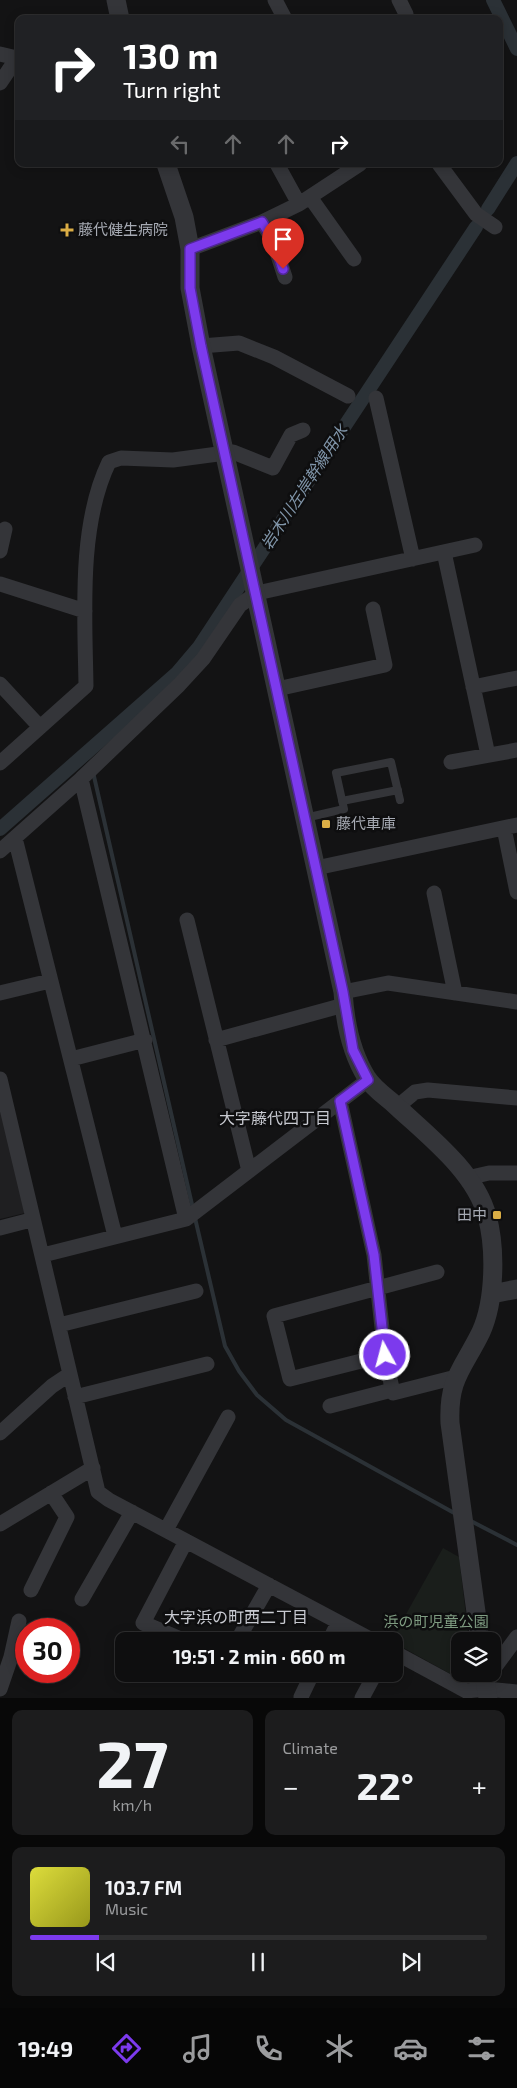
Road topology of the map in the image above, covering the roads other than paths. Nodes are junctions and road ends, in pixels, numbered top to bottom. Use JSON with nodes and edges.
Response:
{"nodes":[{"id":1,"x":116,"y":0,"type":"edge"},
{"id":2,"x":275,"y":0,"type":"edge"},
{"id":3,"x":399,"y":0,"type":"edge"},
{"id":4,"x":406,"y":14,"type":"dead end"},
{"id":5,"x":119,"y":15,"type":"edge"},
{"id":6,"x":283,"y":15,"type":"edge"},
{"id":7,"x":0,"y":54,"type":"edge"},
{"id":8,"x":15,"y":58,"type":"edge"},
{"id":9,"x":15,"y":61,"type":"edge"},
{"id":10,"x":0,"y":83,"type":"edge"},
{"id":11,"x":167,"y":167,"type":"edge"},
{"id":12,"x":278,"y":167,"type":"edge"},
{"id":13,"x":355,"y":167,"type":"edge"},
{"id":14,"x":441,"y":167,"type":"edge"},
{"id":15,"x":304,"y":200,"type":"junction"},
{"id":16,"x":262,"y":222,"type":"junction"},
{"id":17,"x":495,"y":227,"type":"dead end"},
{"id":18,"x":190,"y":249,"type":"junction"},
{"id":19,"x":354,"y":259,"type":"dead end"},
{"id":20,"x":285,"y":277,"type":"dead end"},
{"id":21,"x":201,"y":346,"type":"junction"},
{"id":22,"x":348,"y":396,"type":"dead end"},
{"id":23,"x":376,"y":398,"type":"dead end"},
{"id":24,"x":303,"y":430,"type":"dead end"},
{"id":25,"x":225,"y":453,"type":"junction"},
{"id":26,"x":5,"y":529,"type":"dead end"},
{"id":27,"x":475,"y":545,"type":"dead end"},
{"id":28,"x":0,"y":551,"type":"edge"},
{"id":29,"x":444,"y":552,"type":"junction"},
{"id":30,"x":413,"y":559,"type":"junction"},
{"id":31,"x":252,"y":576,"type":"junction"},
{"id":32,"x":0,"y":584,"type":"edge"},
{"id":33,"x":373,"y":609,"type":"dead end"},
{"id":34,"x":85,"y":611,"type":"junction"},
{"id":35,"x":517,"y":678,"type":"edge"},
{"id":36,"x":0,"y":684,"type":"edge"},
{"id":37,"x":473,"y":688,"type":"junction"},
{"id":38,"x":278,"y":690,"type":"junction"},
{"id":39,"x":40,"y":727,"type":"junction"},
{"id":40,"x":517,"y":750,"type":"edge"},
{"id":41,"x":488,"y":755,"type":"junction"},
{"id":42,"x":451,"y":762,"type":"dead end"},
{"id":43,"x":0,"y":763,"type":"edge"},
{"id":44,"x":81,"y":780,"type":"junction"},
{"id":45,"x":398,"y":790,"type":"junction"},
{"id":46,"x":400,"y":800,"type":"dead end"},
{"id":47,"x":342,"y":801,"type":"junction"},
{"id":48,"x":305,"y":818,"type":"junction"},
{"id":49,"x":510,"y":826,"type":"edge"},
{"id":50,"x":15,"y":838,"type":"junction"},
{"id":51,"x":0,"y":851,"type":"edge"},
{"id":52,"x":316,"y":868,"type":"junction"},
{"id":53,"x":517,"y":892,"type":"edge"},
{"id":54,"x":434,"y":893,"type":"dead end"},
{"id":55,"x":187,"y":920,"type":"dead end"},
{"id":56,"x":50,"y":982,"type":"junction"},
{"id":57,"x":0,"y":993,"type":"edge"},
{"id":58,"x":455,"y":993,"type":"junction"},
{"id":59,"x":344,"y":998,"type":"junction"},
{"id":60,"x":517,"y":1002,"type":"edge"},
{"id":61,"x":145,"y":1040,"type":"junction"},
{"id":62,"x":216,"y":1040,"type":"junction"},
{"id":63,"x":71,"y":1059,"type":"junction"},
{"id":64,"x":0,"y":1079,"type":"edge"},
{"id":65,"x":368,"y":1080,"type":"junction"},
{"id":66,"x":517,"y":1098,"type":"edge"},
{"id":67,"x":340,"y":1101,"type":"junction"},
{"id":68,"x":397,"y":1107,"type":"junction"},
{"id":69,"x":249,"y":1171,"type":"junction"},
{"id":70,"x":517,"y":1173,"type":"edge"},
{"id":71,"x":466,"y":1178,"type":"junction"},
{"id":72,"x":192,"y":1215,"type":"junction"},
{"id":73,"x":27,"y":1221,"type":"dead end"},
{"id":74,"x":0,"y":1228,"type":"edge"},
{"id":75,"x":114,"y":1236,"type":"junction"},
{"id":76,"x":43,"y":1255,"type":"junction"},
{"id":77,"x":437,"y":1272,"type":"dead end"},
{"id":78,"x":517,"y":1289,"type":"edge"},
{"id":79,"x":376,"y":1290,"type":"junction"},
{"id":80,"x":196,"y":1291,"type":"dead end"},
{"id":81,"x":492,"y":1294,"type":"junction"},
{"id":82,"x":59,"y":1325,"type":"junction"},
{"id":83,"x":385,"y":1355,"type":"junction"},
{"id":84,"x":207,"y":1364,"type":"dead end"},
{"id":85,"x":70,"y":1374,"type":"junction"},
{"id":86,"x":456,"y":1377,"type":"junction"},
{"id":87,"x":392,"y":1390,"type":"junction"},
{"id":88,"x":75,"y":1397,"type":"junction"},
{"id":89,"x":330,"y":1406,"type":"dead end"},
{"id":90,"x":228,"y":1417,"type":"dead end"},
{"id":91,"x":0,"y":1433,"type":"edge"},
{"id":92,"x":93,"y":1468,"type":"junction"},
{"id":93,"x":51,"y":1493,"type":"junction"},
{"id":94,"x":132,"y":1512,"type":"junction"},
{"id":95,"x":0,"y":1524,"type":"edge"},
{"id":96,"x":166,"y":1530,"type":"junction"},
{"id":97,"x":186,"y":1541,"type":"junction"},
{"id":98,"x":269,"y":1585,"type":"junction"},
{"id":99,"x":31,"y":1590,"type":"dead end"},
{"id":100,"x":82,"y":1599,"type":"dead end"},
{"id":101,"x":338,"y":1622,"type":"junction"},
{"id":102,"x":164,"y":1632,"type":"edge"},
{"id":103,"x":242,"y":1632,"type":"edge"},
{"id":104,"x":333,"y":1632,"type":"edge"},
{"id":105,"x":357,"y":1632,"type":"edge"},
{"id":106,"x":479,"y":1632,"type":"edge"},
{"id":107,"x":517,"y":1637,"type":"edge"},
{"id":108,"x":15,"y":1639,"type":"edge"},
{"id":109,"x":403,"y":1657,"type":"edge"},
{"id":110,"x":501,"y":1661,"type":"edge"},
{"id":111,"x":308,"y":1682,"type":"edge"},
{"id":112,"x":371,"y":1682,"type":"edge"},
{"id":113,"x":486,"y":1682,"type":"edge"},
{"id":114,"x":491,"y":1682,"type":"edge"},
{"id":115,"x":0,"y":1689,"type":"edge"},
{"id":116,"x":517,"y":1692,"type":"edge"},
{"id":117,"x":300,"y":1697,"type":"dead end"},
{"id":118,"x":362,"y":1698,"type":"edge"}],
"edges":[{"from":1,"to":5,"type":"street"},
{"from":2,"to":6,"type":"street"},
{"from":3,"to":4,"type":"street"},
{"from":7,"to":8,"type":"street"},
{"from":9,"to":10,"type":"street"},
{"from":11,"to":18,"type":"street"},
{"from":12,"to":15,"type":"street"},
{"from":13,"to":15,"type":"street"},
{"from":14,"to":17,"type":"street"},
{"from":15,"to":16,"type":"street"},
{"from":15,"to":19,"type":"street"},
{"from":16,"to":18,"type":"street"},
{"from":16,"to":20,"type":"street"},
{"from":18,"to":21,"type":"street"},
{"from":21,"to":22,"type":"street"},
{"from":21,"to":25,"type":"street"},
{"from":23,"to":30,"type":"street"},
{"from":24,"to":25,"type":"street"},
{"from":25,"to":31,"type":"street"},
{"from":25,"to":34,"type":"street"},
{"from":26,"to":28,"type":"street"},
{"from":27,"to":29,"type":"street"},
{"from":29,"to":30,"type":"street"},
{"from":29,"to":37,"type":"street"},
{"from":30,"to":31,"type":"street"},
{"from":31,"to":38,"type":"street"},
{"from":31,"to":44,"type":"street"},
{"from":32,"to":34,"type":"street"},
{"from":33,"to":38,"type":"street"},
{"from":34,"to":39,"type":"street"},
{"from":35,"to":37,"type":"street"},
{"from":36,"to":39,"type":"street"},
{"from":37,"to":41,"type":"street"},
{"from":38,"to":48,"type":"street"},
{"from":39,"to":43,"type":"street"},
{"from":40,"to":41,"type":"street"},
{"from":41,"to":42,"type":"street"},
{"from":44,"to":50,"type":"street"},
{"from":44,"to":61,"type":"street"},
{"from":45,"to":46,"type":"lane"},
{"from":45,"to":47,"type":"lane"},
{"from":45,"to":47,"type":"lane"},
{"from":47,"to":48,"type":"lane"},
{"from":48,"to":52,"type":"street"},
{"from":49,"to":52,"type":"street"},
{"from":49,"to":53,"type":"street"},
{"from":50,"to":51,"type":"street"},
{"from":50,"to":56,"type":"street"},
{"from":52,"to":59,"type":"street"},
{"from":54,"to":58,"type":"street"},
{"from":55,"to":62,"type":"street"},
{"from":56,"to":57,"type":"street"},
{"from":56,"to":63,"type":"street"},
{"from":58,"to":59,"type":"street"},
{"from":58,"to":60,"type":"street"},
{"from":59,"to":62,"type":"street"},
{"from":59,"to":65,"type":"street"},
{"from":61,"to":63,"type":"street"},
{"from":61,"to":72,"type":"street"},
{"from":62,"to":69,"type":"street"},
{"from":63,"to":75,"type":"street"},
{"from":64,"to":76,"type":"street"},
{"from":65,"to":67,"type":"street"},
{"from":65,"to":68,"type":"street"},
{"from":66,"to":68,"type":"street"},
{"from":67,"to":69,"type":"street"},
{"from":67,"to":79,"type":"street"},
{"from":68,"to":71,"type":"street"},
{"from":69,"to":72,"type":"street"},
{"from":70,"to":71,"type":"street"},
{"from":71,"to":81,"type":"street"},
{"from":72,"to":75,"type":"street"},
{"from":73,"to":74,"type":"street"},
{"from":75,"to":76,"type":"street"},
{"from":76,"to":82,"type":"street"},
{"from":77,"to":79,"type":"street"},
{"from":78,"to":81,"type":"street"},
{"from":79,"to":83,"type":"street"},
{"from":79,"to":83,"type":"street"},
{"from":80,"to":82,"type":"street"},
{"from":81,"to":86,"type":"street"},
{"from":82,"to":85,"type":"street"},
{"from":83,"to":87,"type":"street"},
{"from":84,"to":88,"type":"street"},
{"from":85,"to":88,"type":"street"},
{"from":85,"to":91,"type":"street"},
{"from":86,"to":87,"type":"street"},
{"from":86,"to":106,"type":"street"},
{"from":87,"to":89,"type":"street"},
{"from":88,"to":92,"type":"street"},
{"from":90,"to":96,"type":"street"},
{"from":92,"to":93,"type":"street"},
{"from":92,"to":94,"type":"street"},
{"from":93,"to":95,"type":"street"},
{"from":93,"to":99,"type":"street"},
{"from":94,"to":96,"type":"street"},
{"from":94,"to":100,"type":"street"},
{"from":96,"to":97,"type":"street"},
{"from":97,"to":98,"type":"street"},
{"from":97,"to":102,"type":"street"},
{"from":98,"to":101,"type":"street"},
{"from":98,"to":103,"type":"street"},
{"from":101,"to":104,"type":"street"},
{"from":101,"to":105,"type":"street"},
{"from":107,"to":110,"type":"street"},
{"from":108,"to":115,"type":"street"},
{"from":109,"to":113,"type":"street"},
{"from":111,"to":117,"type":"street"},
{"from":112,"to":118,"type":"street"},
{"from":114,"to":116,"type":"street"}]}
